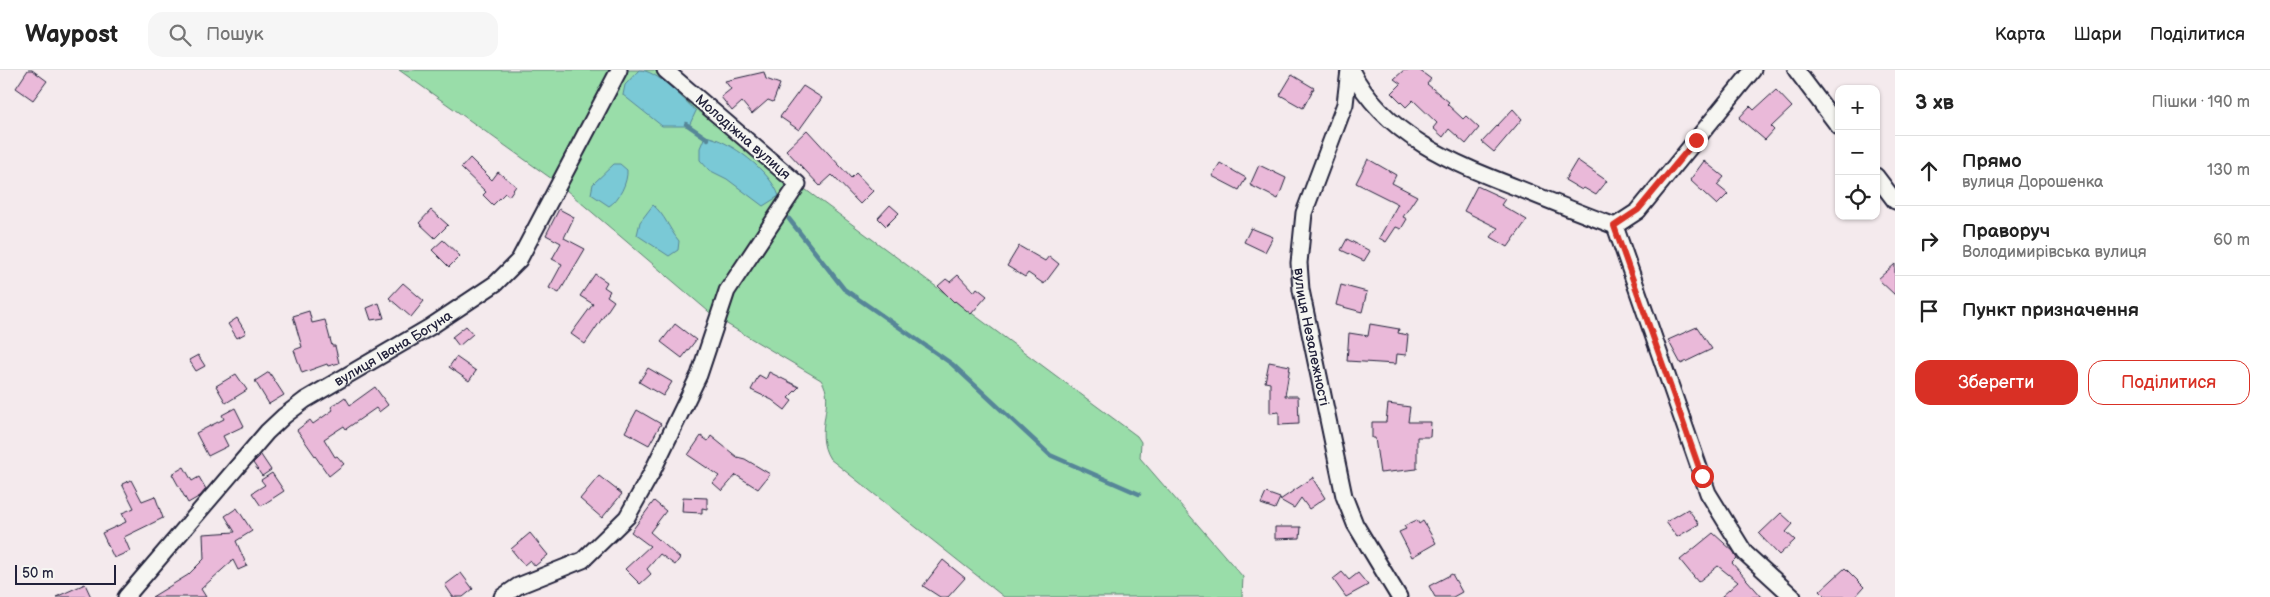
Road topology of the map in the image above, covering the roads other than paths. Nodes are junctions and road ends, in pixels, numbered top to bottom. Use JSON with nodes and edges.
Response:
{"nodes":[{"id":1,"x":619,"y":70,"type":"edge"},
{"id":2,"x":665,"y":70,"type":"edge"},
{"id":3,"x":1350,"y":70,"type":"edge"},
{"id":4,"x":1753,"y":70,"type":"edge"},
{"id":5,"x":1796,"y":70,"type":"edge"},
{"id":6,"x":1835,"y":122,"type":"edge"},
{"id":7,"x":1880,"y":181,"type":"edge"},
{"id":8,"x":1895,"y":201,"type":"edge"},
{"id":9,"x":1614,"y":226,"type":"junction"},
{"id":10,"x":126,"y":597,"type":"edge"},
{"id":11,"x":502,"y":597,"type":"edge"},
{"id":12,"x":1399,"y":597,"type":"edge"},
{"id":13,"x":1793,"y":597,"type":"edge"}],
"edges":[{"from":1,"to":10,"type":"street","name":"вулиця Івана Богуна"},
{"from":2,"to":11,"type":"street","name":"Молодіжна вулиця"},
{"from":3,"to":9,"type":"street"},
{"from":3,"to":12,"type":"street","name":"вулиця Незалежності"},
{"from":4,"to":9,"type":"street"},
{"from":5,"to":6,"type":"street"},
{"from":7,"to":8,"type":"street"},
{"from":9,"to":13,"type":"street"}]}
